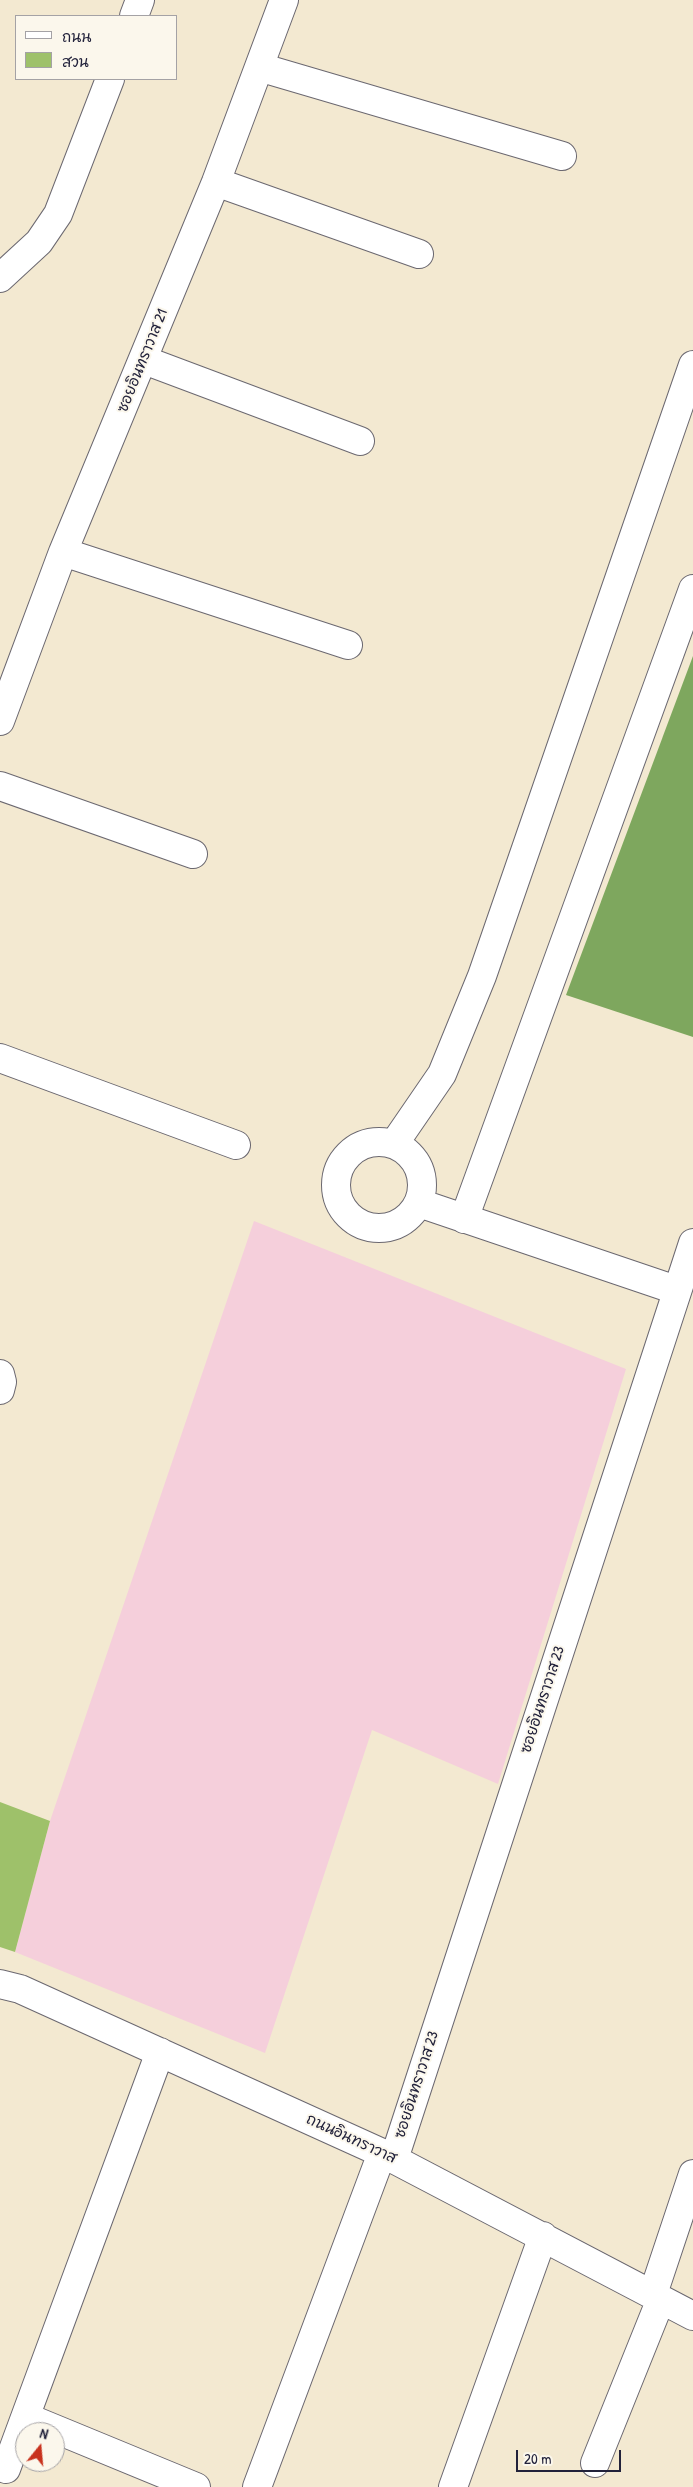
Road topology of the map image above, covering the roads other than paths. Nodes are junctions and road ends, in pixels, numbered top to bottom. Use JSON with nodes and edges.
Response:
{"nodes":[{"id":1,"x":140,"y":0,"type":"edge"},
{"id":2,"x":284,"y":0,"type":"edge"},
{"id":3,"x":134,"y":15,"type":"edge"},
{"id":4,"x":259,"y":67,"type":"junction"},
{"id":5,"x":110,"y":80,"type":"edge"},
{"id":6,"x":562,"y":156,"type":"dead end"},
{"id":7,"x":216,"y":182,"type":"junction"},
{"id":8,"x":419,"y":254,"type":"dead end"},
{"id":9,"x":0,"y":278,"type":"edge"},
{"id":10,"x":144,"y":360,"type":"junction"},
{"id":11,"x":691,"y":375,"type":"edge"},
{"id":12,"x":360,"y":441,"type":"dead end"},
{"id":13,"x":63,"y":552,"type":"junction"},
{"id":14,"x":693,"y":589,"type":"edge"},
{"id":15,"x":348,"y":645,"type":"dead end"},
{"id":16,"x":0,"y":721,"type":"edge"},
{"id":17,"x":0,"y":786,"type":"edge"},
{"id":18,"x":193,"y":854,"type":"dead end"},
{"id":19,"x":0,"y":1058,"type":"edge"},
{"id":20,"x":394,"y":1144,"type":"junction"},
{"id":21,"x":236,"y":1145,"type":"dead end"},
{"id":22,"x":419,"y":1203,"type":"junction"},
{"id":23,"x":464,"y":1219,"type":"junction"},
{"id":24,"x":693,"y":1243,"type":"edge"},
{"id":25,"x":676,"y":1290,"type":"junction"},
{"id":26,"x":0,"y":1374,"type":"edge"},
{"id":27,"x":0,"y":1390,"type":"edge"},
{"id":28,"x":0,"y":1984,"type":"edge"},
{"id":29,"x":160,"y":2052,"type":"junction"},
{"id":30,"x":388,"y":2156,"type":"junction"},
{"id":31,"x":693,"y":2174,"type":"edge"},
{"id":32,"x":543,"y":2236,"type":"junction"},
{"id":33,"x":657,"y":2296,"type":"junction"},
{"id":34,"x":693,"y":2316,"type":"edge"},
{"id":35,"x":26,"y":2417,"type":"junction"},
{"id":36,"x":595,"y":2463,"type":"dead end"},
{"id":37,"x":6,"y":2469,"type":"dead end"},
{"id":38,"x":196,"y":2487,"type":"edge"},
{"id":39,"x":257,"y":2487,"type":"edge"},
{"id":40,"x":453,"y":2487,"type":"edge"}],
"edges":[{"from":1,"to":3,"type":"street"},
{"from":2,"to":4,"type":"street","name":"ซอยอินทราวาส 21"},
{"from":4,"to":6,"type":"street"},
{"from":4,"to":7,"type":"street","name":"ซอยอินทราวาส 21"},
{"from":5,"to":9,"type":"street"},
{"from":7,"to":8,"type":"street"},
{"from":7,"to":10,"type":"street","name":"ซอยอินทราวาส 21"},
{"from":10,"to":12,"type":"street"},
{"from":10,"to":13,"type":"street","name":"ซอยอินทราวาส 21"},
{"from":11,"to":20,"type":"street"},
{"from":13,"to":15,"type":"street"},
{"from":13,"to":16,"type":"street","name":"ซอยอินทราวาส 21"},
{"from":14,"to":23,"type":"street"},
{"from":17,"to":18,"type":"street"},
{"from":19,"to":21,"type":"street"},
{"from":20,"to":22,"type":"street"},
{"from":20,"to":22,"type":"street"},
{"from":22,"to":23,"type":"street"},
{"from":23,"to":25,"type":"street"},
{"from":24,"to":25,"type":"street","name":"ซอยอินทราวาส 23"},
{"from":25,"to":30,"type":"street","name":"ซอยอินทราวาส 23"},
{"from":26,"to":27,"type":"street"},
{"from":28,"to":29,"type":"street","name":"ถนนอินทราวาส"},
{"from":29,"to":30,"type":"street","name":"ถนนอินทราวาส"},
{"from":29,"to":35,"type":"street"},
{"from":30,"to":32,"type":"street","name":"ถนนอินทราวาส"},
{"from":30,"to":39,"type":"street","name":"ซอยอินทราวาส 23"},
{"from":31,"to":33,"type":"street"},
{"from":32,"to":33,"type":"street","name":"ถนนอินทราวาส"},
{"from":32,"to":40,"type":"street"},
{"from":33,"to":34,"type":"street","name":"ถนนอินทราวาส"},
{"from":33,"to":36,"type":"street"},
{"from":35,"to":37,"type":"street"},
{"from":35,"to":38,"type":"street"}]}
